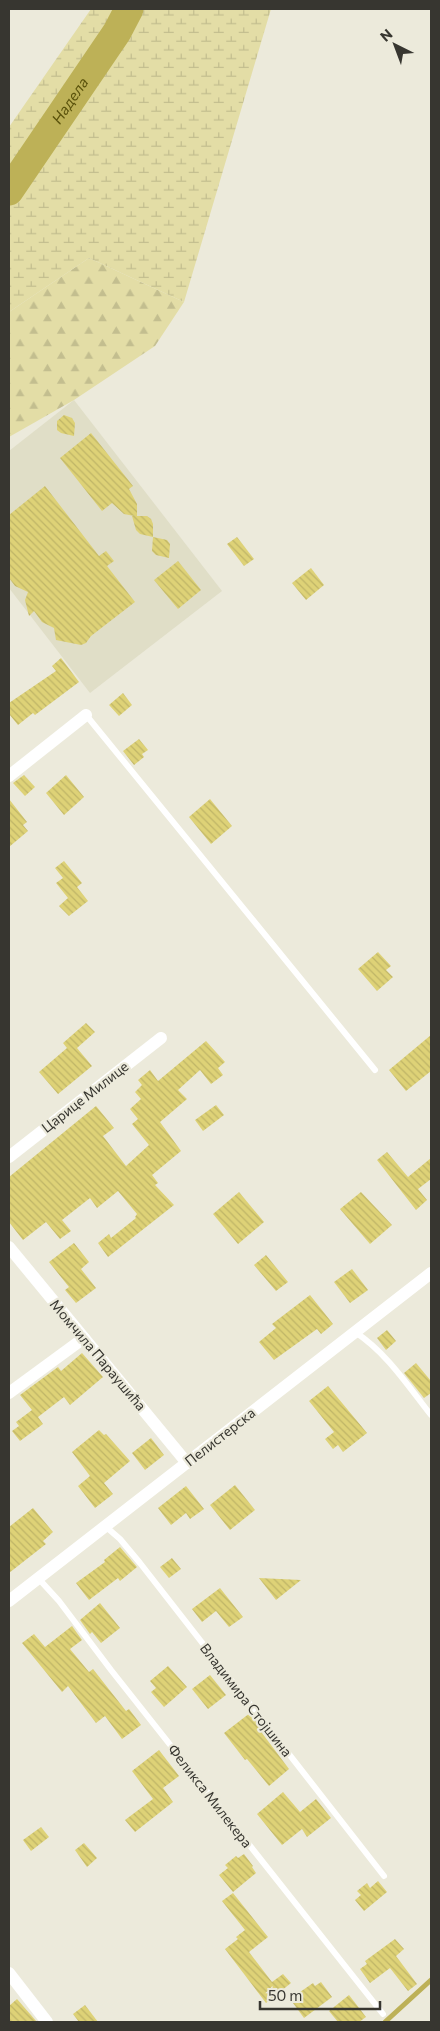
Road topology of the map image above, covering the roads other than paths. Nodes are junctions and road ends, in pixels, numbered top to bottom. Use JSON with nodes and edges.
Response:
{"nodes":[{"id":1,"x":86,"y":715,"type":"joint"},
{"id":2,"x":9,"y":776,"type":"edge"},
{"id":3,"x":161,"y":1038,"type":"dead end"},
{"id":4,"x":375,"y":1070,"type":"dead end"},
{"id":5,"x":9,"y":1157,"type":"edge"},
{"id":6,"x":9,"y":1247,"type":"edge"},
{"id":7,"x":431,"y":1272,"type":"edge"},
{"id":8,"x":355,"y":1332,"type":"junction"},
{"id":9,"x":84,"y":1338,"type":"junction"},
{"id":10,"x":9,"y":1393,"type":"edge"},
{"id":11,"x":431,"y":1415,"type":"edge"},
{"id":12,"x":187,"y":1463,"type":"junction"},
{"id":13,"x":105,"y":1526,"type":"junction"},
{"id":14,"x":38,"y":1578,"type":"junction"},
{"id":15,"x":9,"y":1601,"type":"edge"},
{"id":16,"x":384,"y":1876,"type":"dead end"},
{"id":17,"x":9,"y":1973,"type":"edge"},
{"id":18,"x":383,"y":2014,"type":"dead end"},
{"id":19,"x":47,"y":2022,"type":"edge"}],
"edges":[{"from":1,"to":2,"type":"street"},
{"from":1,"to":4,"type":"lane"},
{"from":3,"to":5,"type":"street","name":"Царице Милице"},
{"from":6,"to":9,"type":"street","name":"Момчила Параушића"},
{"from":7,"to":8,"type":"street","name":"Пелистерска"},
{"from":8,"to":11,"type":"lane"},
{"from":8,"to":12,"type":"street","name":"Пелистерска"},
{"from":9,"to":10,"type":"street"},
{"from":9,"to":12,"type":"street","name":"Момчила Параушића"},
{"from":12,"to":13,"type":"street","name":"Пелистерска"},
{"from":13,"to":14,"type":"street","name":"Пелистерска"},
{"from":13,"to":16,"type":"lane","name":"Владимира Стојшина"},
{"from":14,"to":15,"type":"street","name":"Пелистерска"},
{"from":14,"to":18,"type":"lane","name":"Феликса Милекера"},
{"from":17,"to":19,"type":"street"}]}
